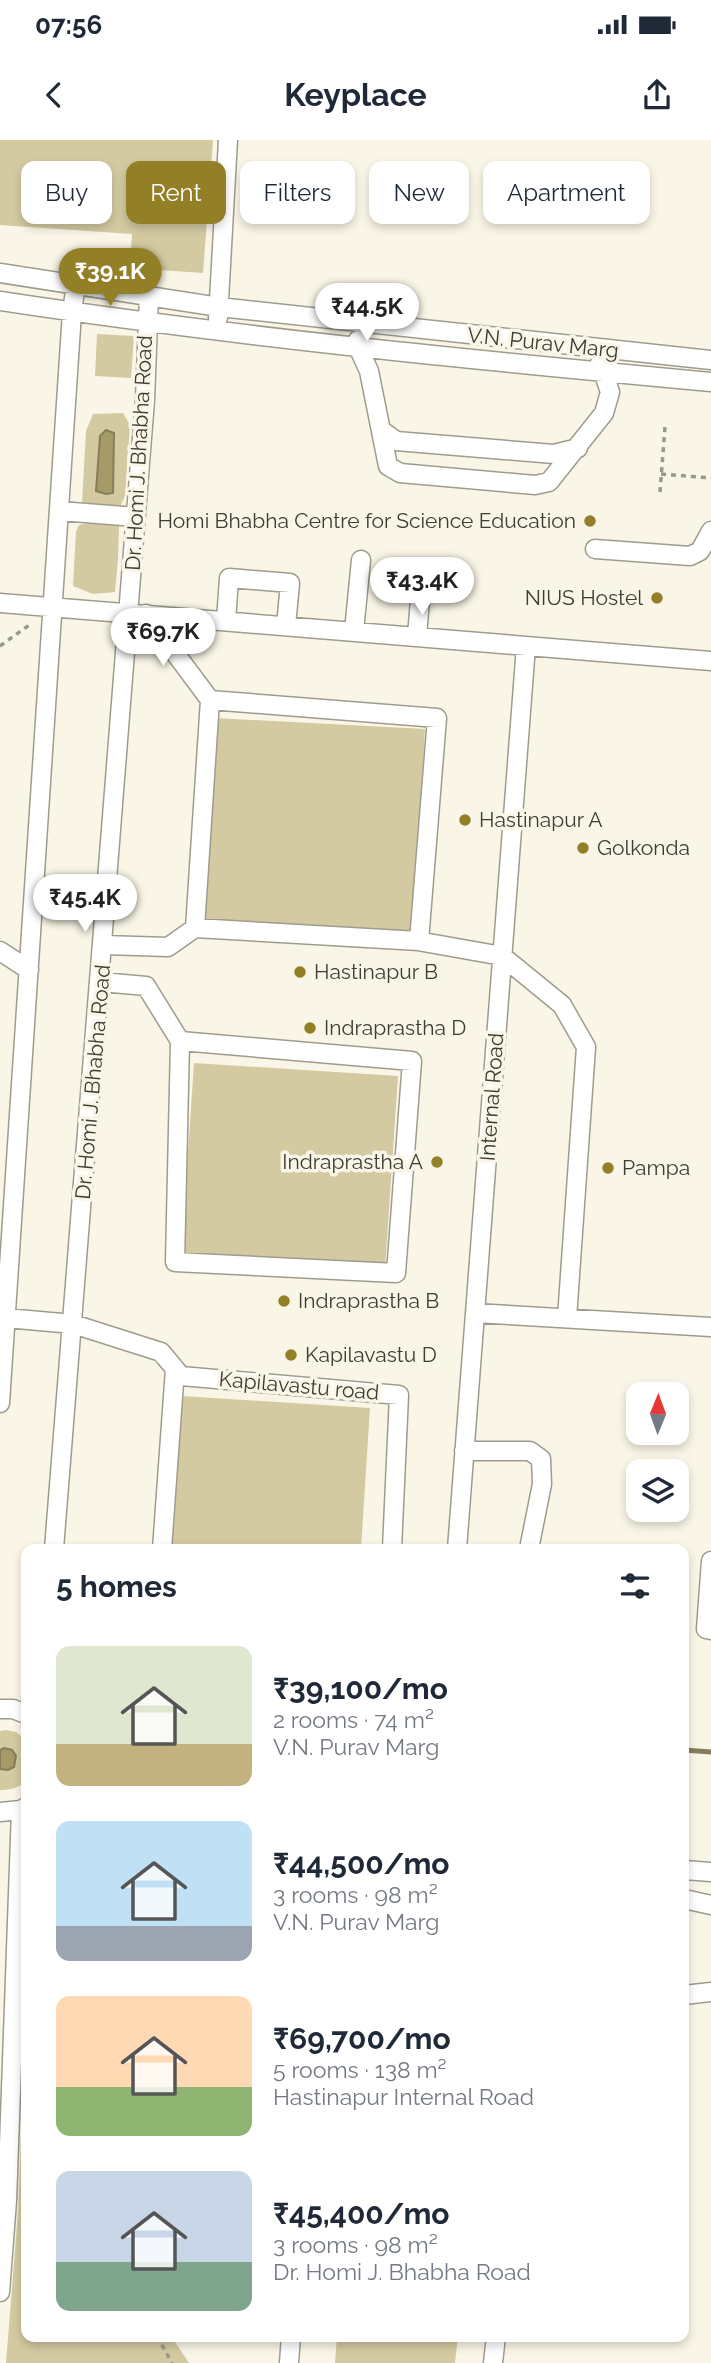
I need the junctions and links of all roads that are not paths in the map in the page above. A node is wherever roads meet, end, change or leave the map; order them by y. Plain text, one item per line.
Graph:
1 (228, 140) edge
2 (0, 273) edge
3 (76, 284) junction
4 (149, 296) junction
5 (0, 301) edge
6 (219, 307) junction
7 (72, 312) junction
8 (147, 321) junction
9 (358, 323) junction
10 (216, 330) junction
11 (358, 347) junction
12 (591, 349) junction
13 (711, 360) edge
14 (604, 372) junction
15 (711, 382) edge
16 (381, 430) junction
17 (578, 448) junction
18 (60, 512) junction
19 (136, 517) junction
20 (711, 531) edge
21 (595, 549) dead end
22 (361, 560) dead end
23 (422, 576) dead end
24 (0, 603) edge
25 (54, 607) junction
26 (138, 613) junction
27 (226, 621) junction
28 (286, 626) junction
29 (354, 631) junction
30 (417, 636) junction
31 (526, 646) junction
32 (711, 661) edge
33 (210, 700) junction
34 (195, 928) junction
35 (412, 940) junction
36 (104, 944) junction
37 (0, 951) edge
38 (502, 956) junction
39 (29, 970) junction
40 (101, 982) junction
41 (180, 1041) junction
42 (475, 1313) junction
43 (6, 1318) junction
44 (567, 1318) junction
45 (73, 1324) junction
46 (711, 1327) edge
47 (175, 1369) junction
48 (0, 1403) edge
49 (464, 1451) junction
50 (54, 1544) edge
51 (162, 1544) edge
52 (392, 1544) edge
53 (457, 1544) edge
54 (530, 1544) edge
55 (711, 1561) edge
56 (711, 1630) edge
57 (0, 1709) edge
58 (21, 1712) edge
59 (21, 1808) edge
60 (0, 1812) edge
61 (21, 1856) edge
62 (689, 1870) edge
63 (711, 1872) edge
64 (689, 1900) edge
65 (711, 1905) edge
66 (711, 1992) edge
67 (689, 1995) edge
68 (6, 2094) edge
69 (4, 2206) edge
70 (0, 2292) edge
71 (291, 2342) edge
72 (496, 2342) edge
73 (289, 2363) edge
74 (494, 2363) edge

1 - 6 street
2 - 3 street, V.N. Purav Marg
3 - 4 street, V.N. Purav Marg
3 - 7 street
4 - 6 street, V.N. Purav Marg
4 - 8 street, Dr. Homi J. Bhabha Road
5 - 7 street, V.N. Purav Marg
6 - 9 street, V.N. Purav Marg
6 - 10 street
7 - 8 street, V.N. Purav Marg
7 - 18 street
8 - 10 street, V.N. Purav Marg
8 - 19 street, Dr. Homi J. Bhabha Road
9 - 11 street
9 - 12 street, V.N. Purav Marg
10 - 11 street, V.N. Purav Marg
11 - 14 street, V.N. Purav Marg
11 - 16 street
12 - 13 street, V.N. Purav Marg
12 - 14 street
14 - 15 street, V.N. Purav Marg
14 - 17 street
16 - 17 street
16 - 17 street
18 - 19 street
18 - 25 street
19 - 26 street, Dr. Homi J. Bhabha Road
20 - 21 street
22 - 29 street
23 - 30 street
24 - 25 street
25 - 26 street
25 - 39 street
26 - 27 street
26 - 33 street
26 - 36 street, Dr. Homi J. Bhabha Road
27 - 28 street
27 - 28 street
28 - 29 street
29 - 30 street
30 - 31 street
31 - 32 street
31 - 38 street, Internal Road
33 - 34 street
33 - 35 street
34 - 35 street
34 - 36 street
35 - 38 street
36 - 40 street, Dr. Homi J. Bhabha Road
37 - 39 street
38 - 42 street, Internal Road
38 - 44 street
39 - 43 street
40 - 41 street
40 - 45 street, Dr. Homi J. Bhabha Road
41 - 41 street
42 - 44 street
42 - 49 street, Internal Road
43 - 45 street, Kapilavastu road
43 - 48 street
44 - 46 street
45 - 47 street, Kapilavastu road
45 - 50 street, Dr. Homi J. Bhabha Road
47 - 51 street
47 - 52 street, Kapilavastu road
49 - 53 street, Internal Road
49 - 54 street
55 - 56 street
57 - 58 street
59 - 60 street
61 - 68 street
62 - 63 street
64 - 65 street
66 - 67 street
68 - 69 street
69 - 70 street
71 - 73 street
72 - 74 street

